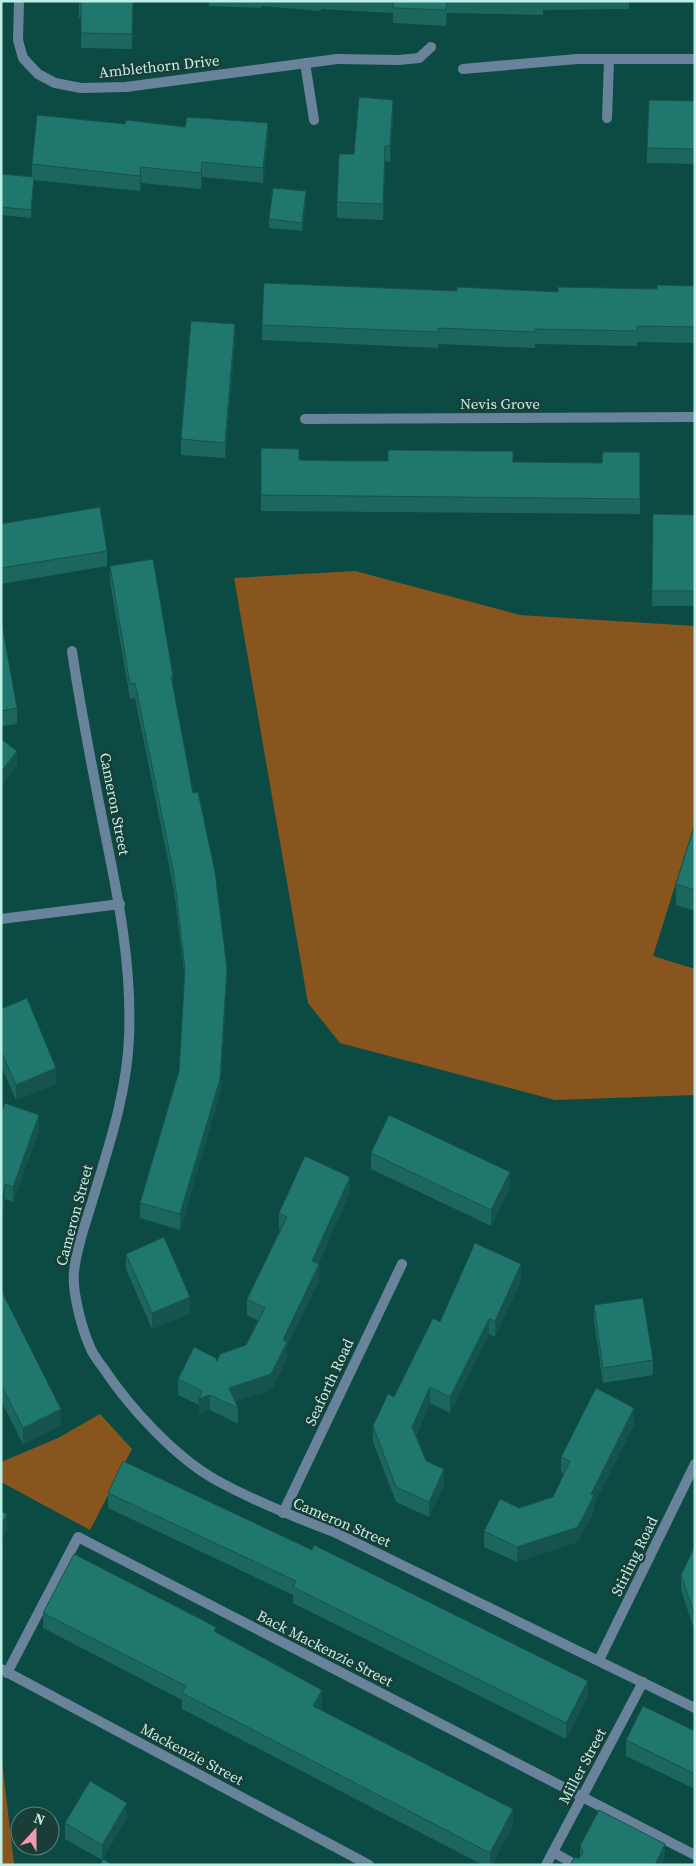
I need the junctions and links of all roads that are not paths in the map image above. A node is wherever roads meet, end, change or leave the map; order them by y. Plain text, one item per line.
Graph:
1 (19, 1) edge
2 (431, 47) dead end
3 (695, 59) edge
4 (609, 60) junction
5 (305, 63) junction
6 (463, 70) dead end
7 (607, 118) dead end
8 (314, 120) dead end
9 (695, 417) edge
10 (305, 419) dead end
11 (72, 651) dead end
12 (120, 904) junction
13 (1, 919) edge
14 (402, 1264) dead end
15 (695, 1464) edge
16 (283, 1513) junction
17 (600, 1660) junction
18 (4, 1671) edge
19 (643, 1682) junction
20 (695, 1708) edge
21 (582, 1797) junction
22 (553, 1852) junction
23 (695, 1855) edge
24 (369, 1865) edge
25 (546, 1865) edge
26 (576, 1865) edge

1 - 5 street, Amblethorn Drive
2 - 5 street, Amblethorn Drive
3 - 4 street
4 - 6 street
4 - 7 street
5 - 8 street
9 - 10 street, Nevis Grove
11 - 12 street, Cameron Street
12 - 13 street
12 - 16 street, Cameron Street
14 - 16 street, Seaforth Road
15 - 17 street, Stirling Road
16 - 17 street, Cameron Street
17 - 19 street, Cameron Street
18 - 21 street, Back Mackenzie Street
18 - 24 street, Mackenzie Street
19 - 20 street, Cameron Street
19 - 21 street, Miller Street
21 - 22 street, Miller Street
21 - 23 street, Back Mackenzie Street
22 - 25 street, Miller Street
22 - 26 street

